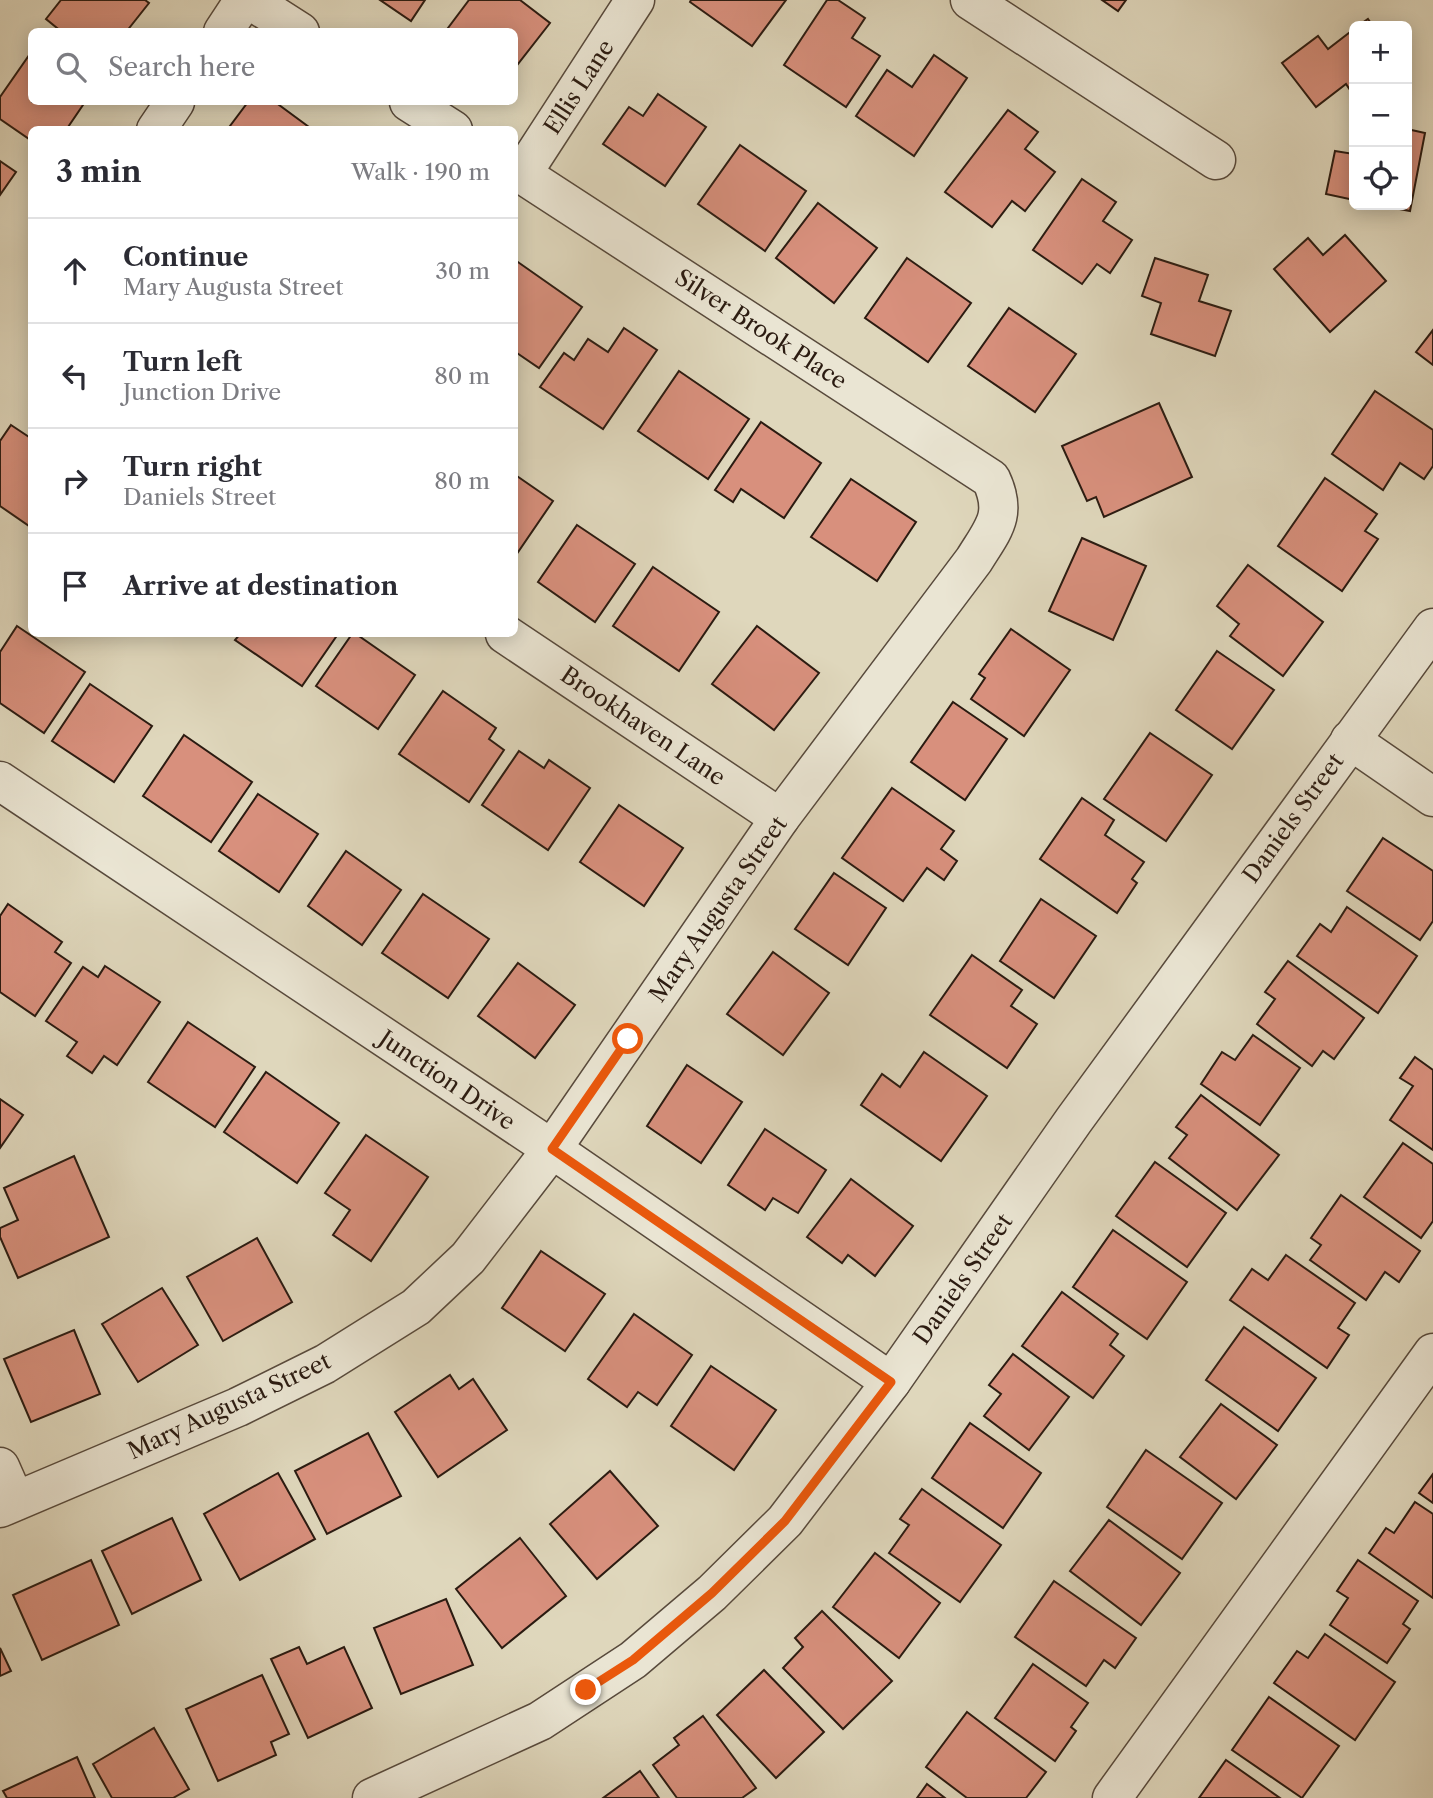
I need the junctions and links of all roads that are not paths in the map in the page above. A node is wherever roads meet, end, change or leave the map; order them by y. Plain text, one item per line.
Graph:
1 (244, 0) edge
2 (250, 0) edge
3 (635, 0) edge
4 (970, 0) edge
5 (226, 28) edge
6 (294, 28) edge
7 (173, 105) edge
8 (414, 105) edge
9 (159, 126) edge
10 (447, 126) edge
11 (1216, 160) dead end
12 (518, 171) edge
13 (999, 496) joint
14 (1433, 628) edge
15 (509, 637) edge
16 (1350, 740) junction
17 (0, 781) edge
18 (1433, 797) edge
19 (780, 818) junction
20 (552, 1149) junction
21 (1433, 1353) edge
22 (891, 1382) junction
23 (5, 1492) edge
24 (372, 1798) edge
25 (1112, 1798) edge

1 - 5 street
2 - 6 street
3 - 12 street, Ellis Lane
4 - 11 street
7 - 9 street
8 - 10 street
12 - 13 street, Silver Brook Place
13 - 19 street, Mary Augusta Street
14 - 16 street, Daniels Street
15 - 19 street, Brookhaven Lane
16 - 18 street
16 - 22 street, Daniels Street
17 - 20 street, Junction Drive
19 - 20 street, Mary Augusta Street
20 - 22 street, Junction Drive
20 - 23 street, Mary Augusta Street
21 - 25 street
22 - 24 street, Daniels Street

